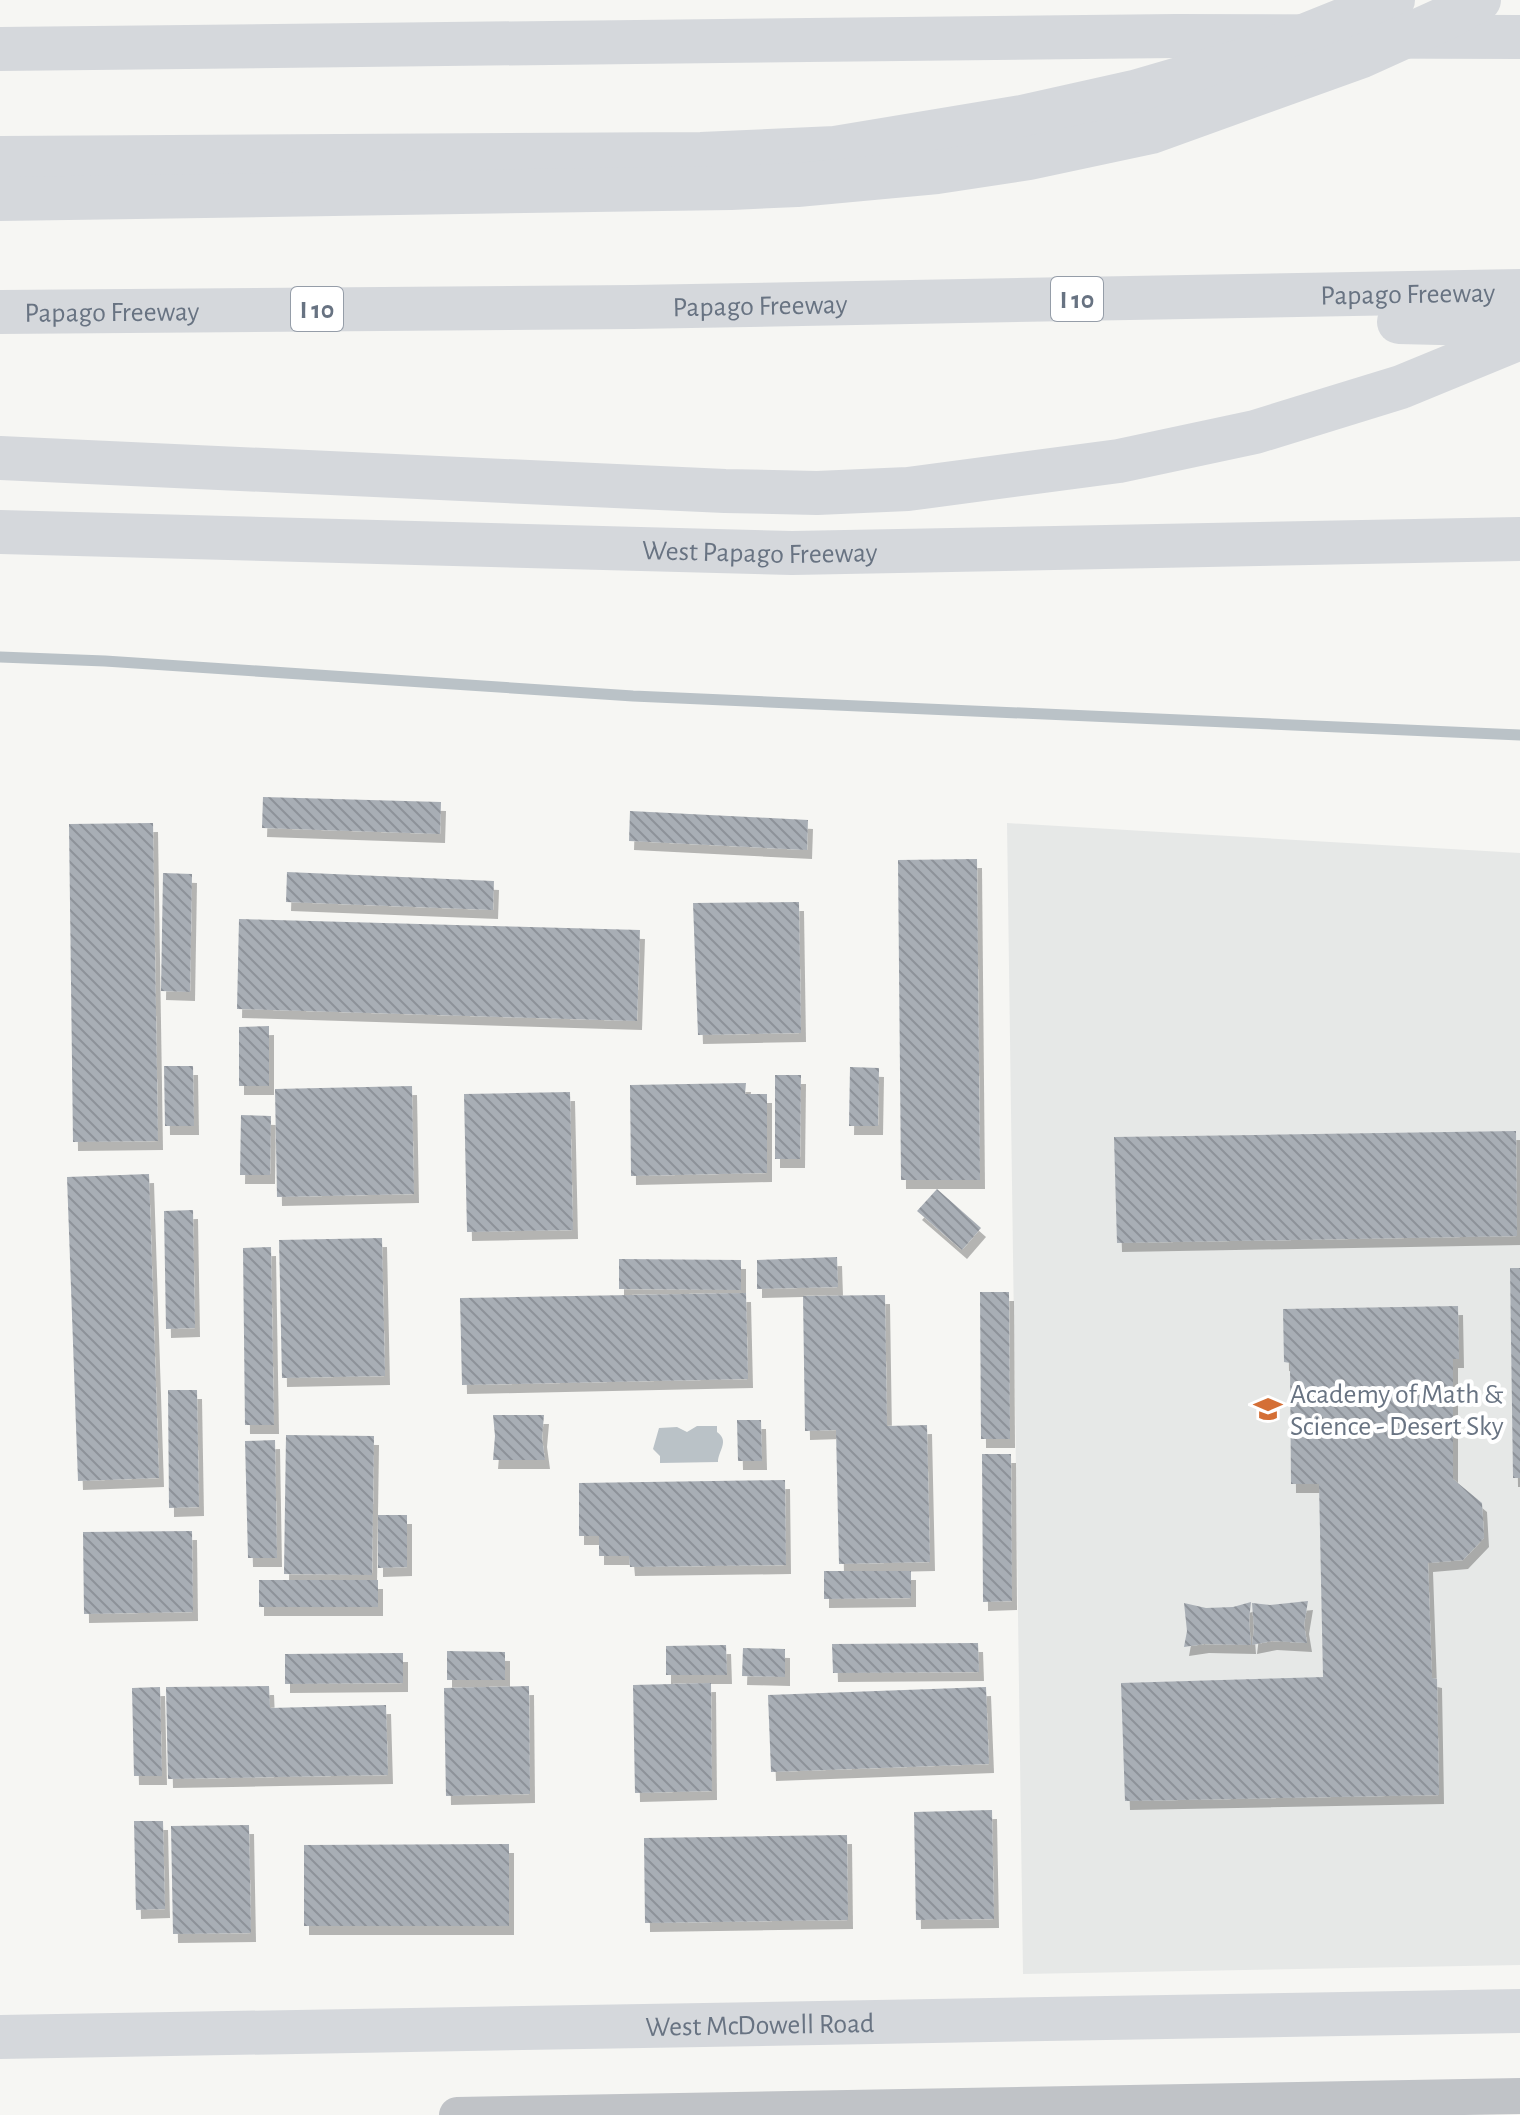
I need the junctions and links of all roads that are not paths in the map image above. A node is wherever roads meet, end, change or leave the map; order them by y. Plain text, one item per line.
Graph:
1 (1393, 0) edge
2 (1479, 0) edge
3 (1520, 37) edge
4 (0, 49) edge
5 (0, 158) edge
6 (655, 170) junction
7 (0, 199) edge
8 (1520, 291) edge
9 (633, 307) junction
10 (0, 312) edge
11 (1520, 325) edge
12 (1520, 338) edge
13 (0, 458) edge
14 (0, 532) edge
15 (1520, 539) edge
16 (1520, 2011) edge
17 (0, 2037) edge
18 (1520, 2096) edge
19 (1191, 2109) edge
20 (729, 2113) edge
21 (457, 2115) edge

1 - 6 main road
2 - 6 main road
3 - 4 main road
5 - 6 main road
6 - 7 main road
8 - 9 main road, Papago Freeway / I 10
9 - 10 main road, Papago Freeway / I 10
9 - 11 main road
12 - 13 main road
14 - 15 main road, West Papago Freeway
16 - 17 main road, West McDowell Road
18 - 19 street
19 - 20 street
20 - 21 street

